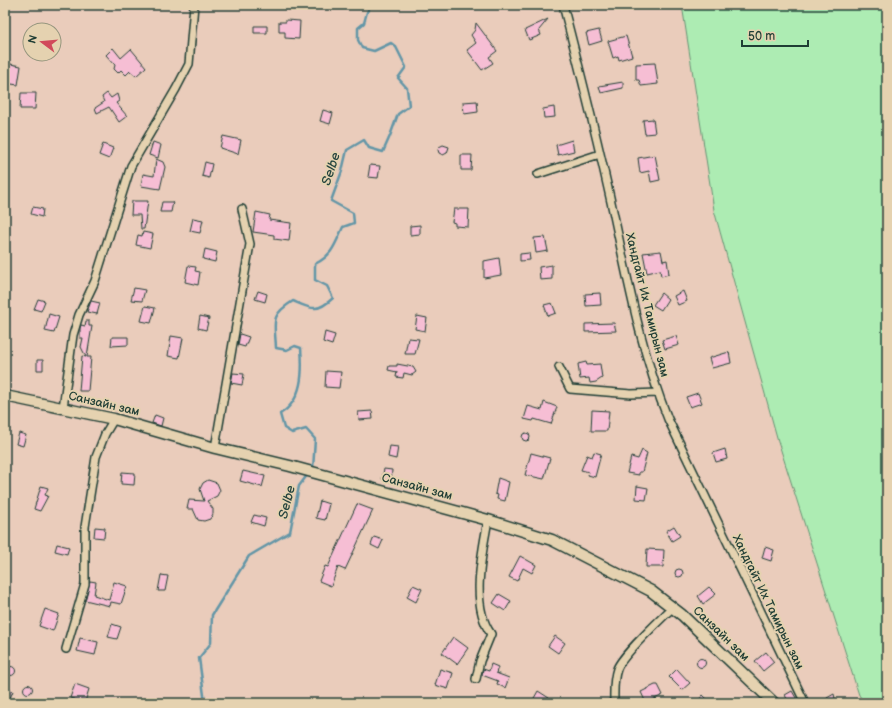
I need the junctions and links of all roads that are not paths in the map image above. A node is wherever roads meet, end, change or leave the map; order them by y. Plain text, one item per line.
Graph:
1 (194, 5) edge
2 (564, 5) edge
3 (600, 154) junction
4 (538, 174) dead end
5 (242, 209) dead end
6 (559, 367) dead end
7 (658, 393) junction
8 (6, 399) edge
9 (63, 408) junction
10 (114, 419) junction
11 (215, 448) junction
12 (488, 520) junction
13 (672, 608) junction
14 (66, 649) dead end
15 (476, 679) dead end
16 (614, 703) edge
17 (774, 703) edge
18 (805, 703) edge

1 - 9 street
2 - 3 street, Хандгайт Их Тамирын зам
3 - 4 street
3 - 7 street, Хандгайт Их Тамирын зам
5 - 11 street
6 - 7 street
7 - 18 street, Хандгайт Их Тамирын зам
8 - 9 main road, Санзайн зам
9 - 10 main road, Санзайн зам
10 - 11 main road, Санзайн зам
10 - 14 street
11 - 12 main road, Санзайн зам
12 - 13 main road, Санзайн зам
12 - 15 street
13 - 16 street
13 - 17 main road, Санзайн зам

